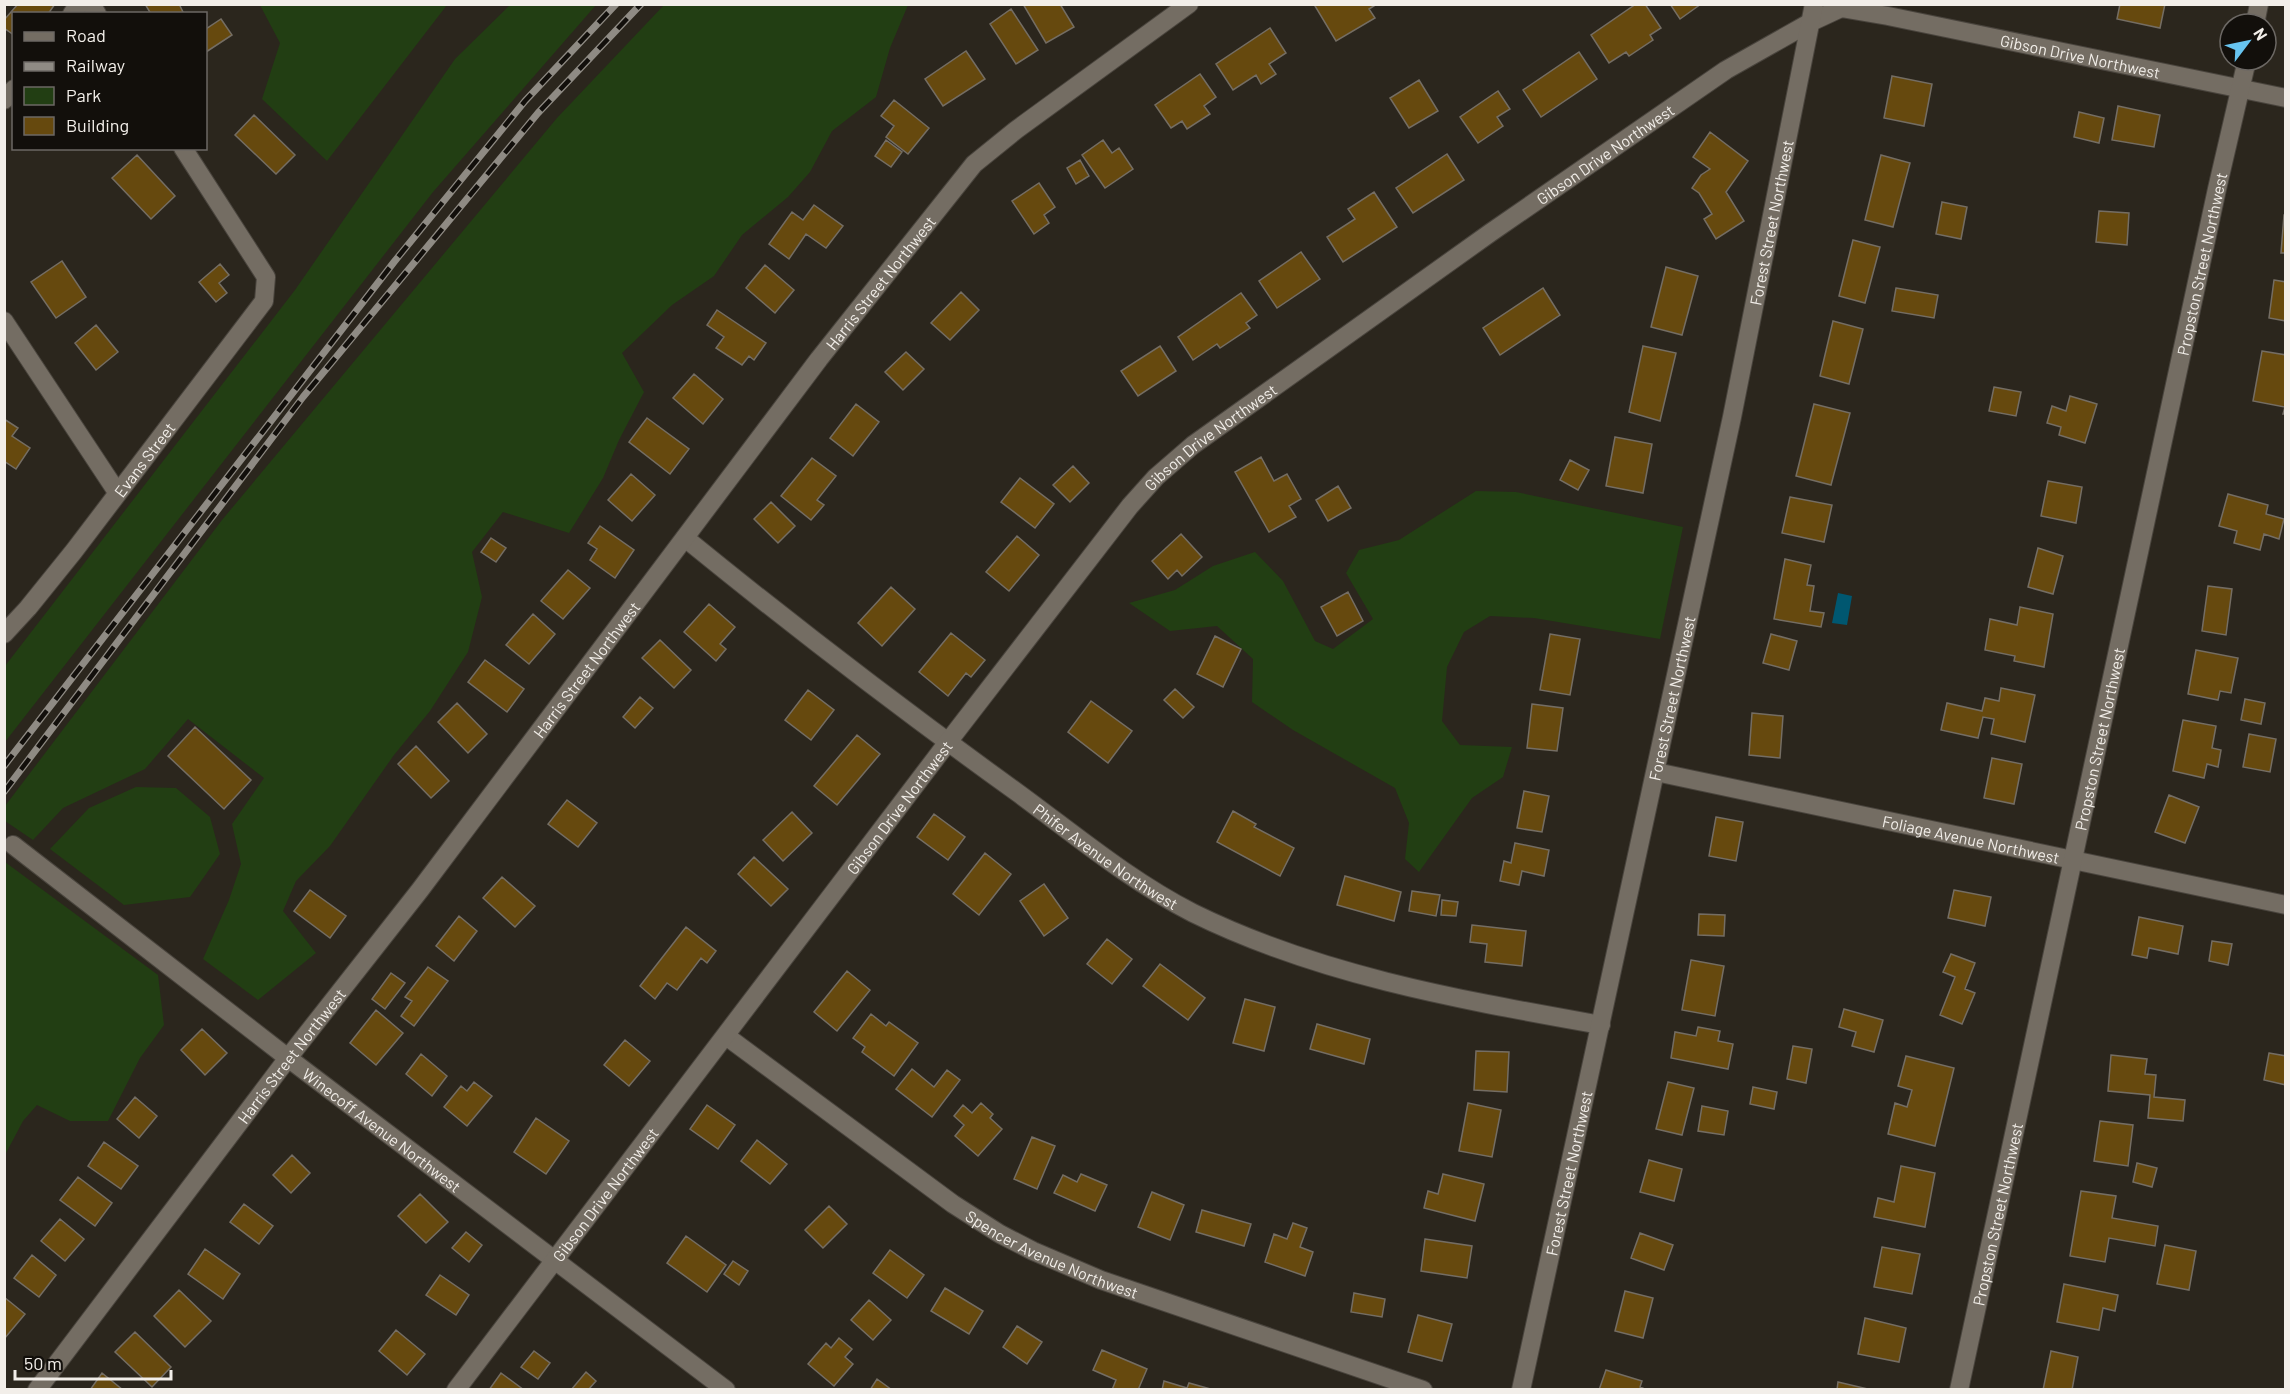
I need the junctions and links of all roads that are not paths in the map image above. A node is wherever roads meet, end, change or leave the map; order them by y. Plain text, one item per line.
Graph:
1 (1189, 4) edge
2 (1813, 13) edge
3 (2244, 72) edge
4 (2240, 88) junction
5 (2286, 98) edge
6 (184, 150) edge
7 (4, 321) edge
8 (117, 492) junction
9 (685, 538) junction
10 (4, 634) edge
11 (948, 742) junction
12 (1656, 772) junction
13 (13, 845) dead end
14 (2074, 861) junction
15 (2286, 905) edge
16 (1601, 1025) junction
17 (726, 1036) junction
18 (288, 1058) junction
19 (556, 1260) junction
20 (37, 1389) edge
21 (456, 1389) edge
22 (726, 1389) edge
23 (1423, 1389) edge
24 (1521, 1389) edge
25 (1959, 1389) edge

1 - 9 street, Harris Street Northwest
2 - 4 street, Gibson Drive Northwest
2 - 11 street, Gibson Drive Northwest
2 - 12 street, Forest Street Northwest
3 - 4 street, Propston Street Northwest
4 - 5 street, Gibson Drive Northwest
4 - 14 street, Propston Street Northwest
6 - 8 street, Evans Street
7 - 8 street
8 - 10 street, Evans Street
9 - 11 street, Phifer Avenue Northwest
9 - 18 street, Harris Street Northwest
11 - 16 street, Phifer Avenue Northwest
11 - 17 street, Gibson Drive Northwest
12 - 14 street, Foliage Avenue Northwest
12 - 16 street, Forest Street Northwest
13 - 18 street, Winecoff Avenue Northwest
14 - 15 street, Foliage Avenue Northwest
14 - 25 street, Propston Street Northwest
16 - 24 street, Forest Street Northwest
17 - 19 street, Gibson Drive Northwest
17 - 23 street, Spencer Avenue Northwest
18 - 19 street, Winecoff Avenue Northwest
18 - 20 street, Harris Street Northwest
19 - 21 street, Gibson Drive Northwest
19 - 22 street, Winecoff Avenue Northwest

